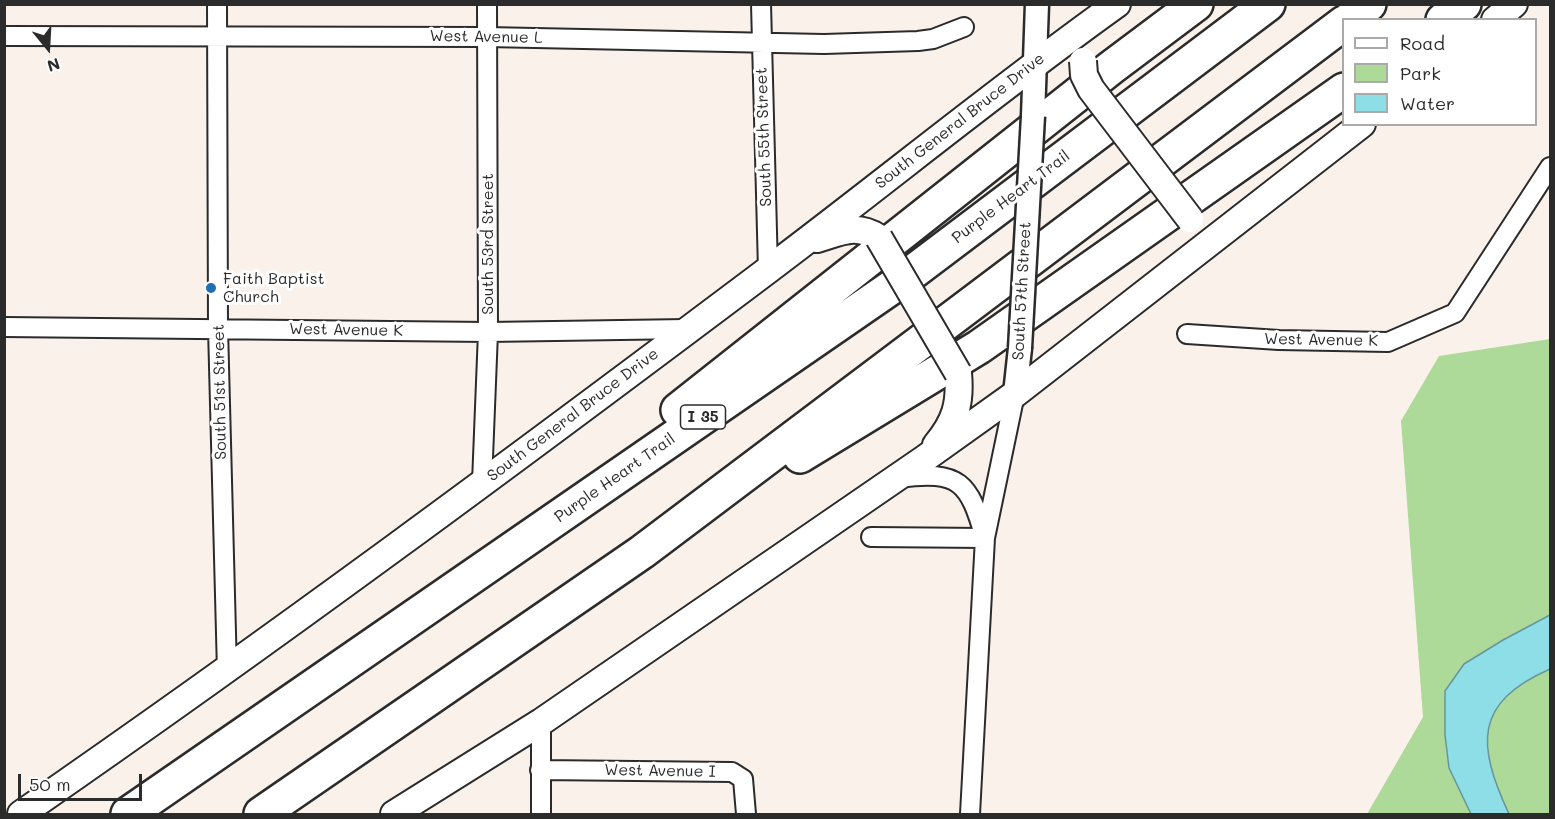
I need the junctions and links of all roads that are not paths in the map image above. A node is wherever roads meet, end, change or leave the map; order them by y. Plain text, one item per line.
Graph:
1 (217, 4) edge
2 (487, 4) edge
3 (760, 4) edge
4 (1037, 4) edge
5 (1118, 4) edge
6 (1126, 4) edge
7 (1196, 4) edge
8 (1268, 4) edge
9 (1368, 4) edge
10 (1464, 4) edge
11 (1514, 4) edge
12 (1351, 18) edge
13 (1446, 18) edge
14 (1497, 18) edge
15 (1342, 25) edge
16 (964, 27) dead end
17 (217, 34) junction
18 (4, 36) edge
19 (488, 37) junction
20 (761, 42) junction
21 (1035, 63) junction
22 (1342, 91) edge
23 (1360, 126) edge
24 (1551, 167) edge
25 (1227, 232) junction
26 (803, 243) junction
27 (768, 270) junction
28 (4, 327) edge
29 (218, 328) junction
30 (687, 329) junction
31 (488, 332) junction
32 (1187, 334) dead end
33 (1016, 394) junction
34 (924, 459) junction
35 (894, 479) junction
36 (482, 483) junction
37 (593, 493) junction
38 (871, 537) dead end
39 (985, 538) junction
40 (642, 552) junction
41 (227, 671) junction
42 (541, 722) junction
43 (540, 770) junction
44 (21, 814) edge
45 (129, 814) edge
46 (261, 814) edge
47 (394, 814) edge
48 (541, 814) edge
49 (746, 814) edge
50 (970, 814) edge

1 - 17 street, South 51st Street
2 - 19 street, South 53rd Street
3 - 20 street, South 55th Street
4 - 21 street, South 57th Street
5 - 21 main road, South General Bruce Drive
6 - 25 main road, bridge
7 - 37 highway
8 - 37 highway, Purple Heart Trail / I 35
9 - 12 highway
10 - 13 highway
11 - 14 main road
15 - 40 highway
16 - 20 street, West Avenue L
17 - 18 street, West Avenue L
17 - 19 street, West Avenue L
17 - 29 street, South 51st Street
19 - 20 street, West Avenue L
19 - 31 street, South 53rd Street
20 - 27 street, South 55th Street
21 - 26 main road, South General Bruce Drive
21 - 33 street, South 57th Street, bridge
22 - 40 highway
23 - 25 main road
24 - 32 street, West Avenue K
25 - 33 main road
26 - 27 main road, South General Bruce Drive
26 - 34 main road, bridge
27 - 30 main road, South General Bruce Drive
28 - 29 street, West Avenue K
29 - 31 street, West Avenue K
29 - 41 street, South 51st Street
30 - 31 street, West Avenue K
30 - 36 main road, South General Bruce Drive
31 - 36 street, South 53rd Street
33 - 34 main road
33 - 39 street, South 57th Street
34 - 35 main road
35 - 39 street, South 57th Street
35 - 42 main road
36 - 41 main road, South General Bruce Drive
37 - 45 highway, Purple Heart Trail / I 35
38 - 39 street
39 - 50 street, South 57th Street
40 - 46 highway
41 - 44 main road, South General Bruce Drive
42 - 43 street
42 - 47 main road
43 - 48 street
43 - 49 street, West Avenue I

